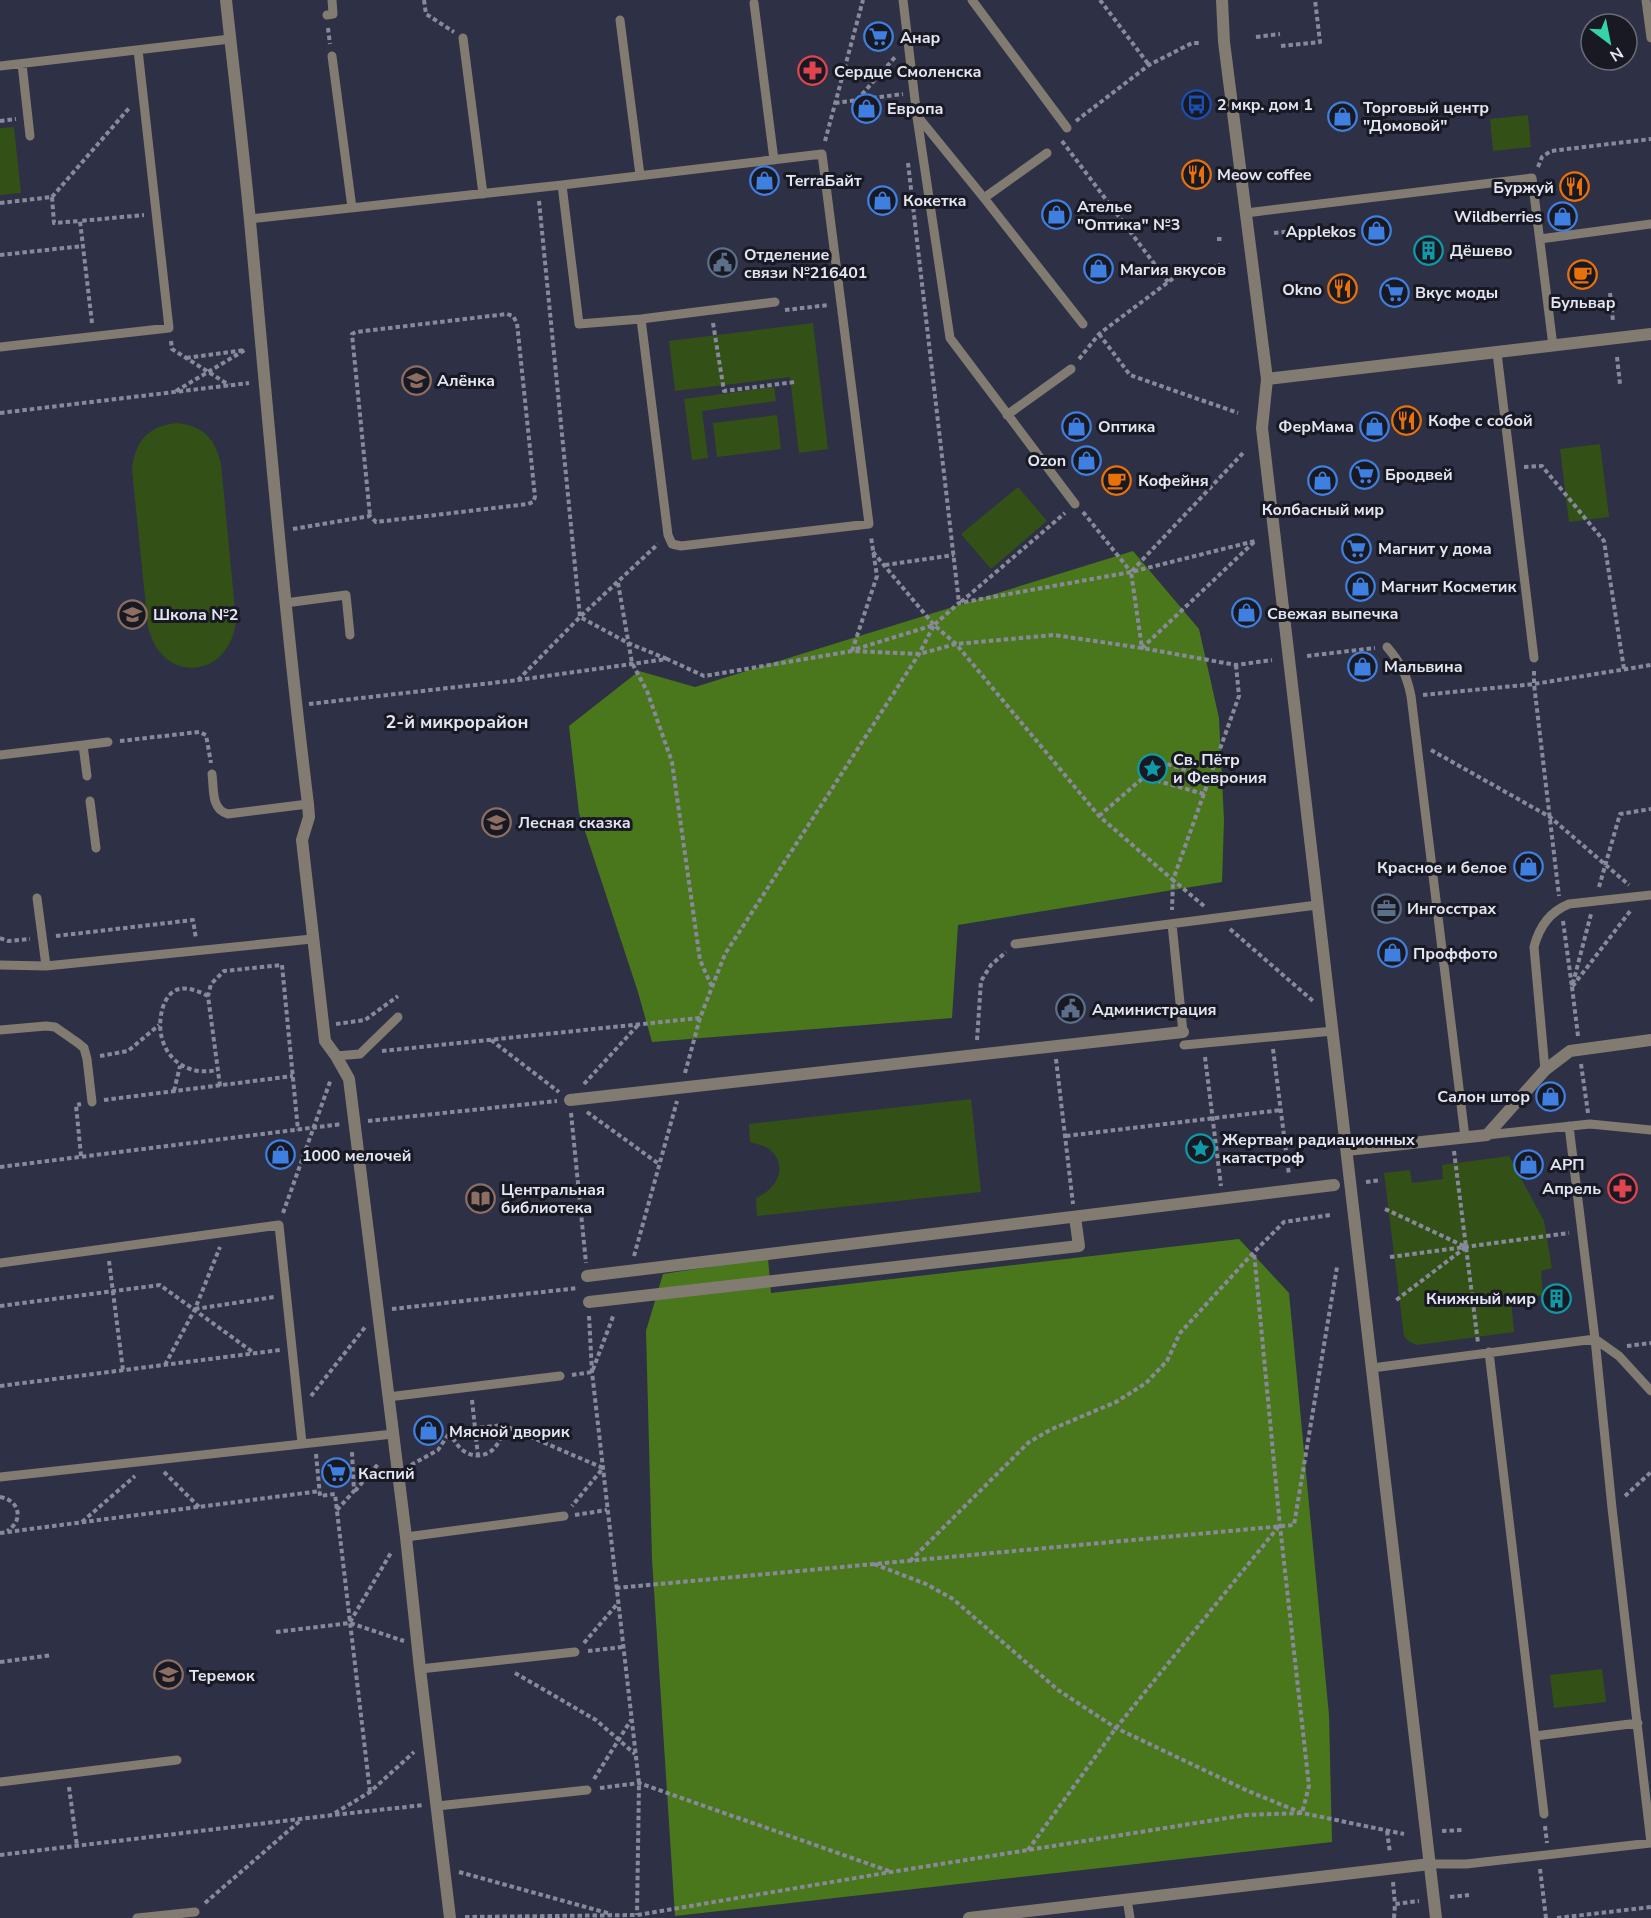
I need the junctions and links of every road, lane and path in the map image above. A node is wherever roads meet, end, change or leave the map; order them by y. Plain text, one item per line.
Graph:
1 (226, 0) edge
2 (332, 0) edge
3 (424, 0) edge
4 (863, 0) edge
5 (903, 0) edge
6 (972, 0) edge
7 (1100, 0) edge
8 (1216, 0) edge
9 (1222, 0) edge
10 (1315, 0) edge
11 (1646, 0) edge
12 (754, 3) dead end
13 (327, 15) joint
14 (620, 20) dead end
15 (1222, 20) junction
16 (1280, 34) dead end
17 (1256, 37) dead end
18 (463, 38) joint
19 (1651, 38) edge
20 (230, 39) junction
21 (908, 42) junction
22 (1198, 43) dead end
23 (1281, 46) dead end
24 (138, 50) junction
25 (897, 55) junction
26 (332, 56) joint
27 (22, 64) junction
28 (1149, 64) junction
29 (897, 65) dead end
30 (0, 66) edge
31 (899, 85) dead end
32 (143, 93) junction
33 (914, 93) junction
34 (900, 95) junction
35 (856, 100) junction
36 (835, 103) junction
37 (917, 117) junction
38 (1067, 128) joint
39 (30, 136) dead end
40 (1651, 139) edge
41 (907, 153) dead end
42 (1047, 153) joint
43 (822, 154) junction
44 (774, 160) junction
45 (639, 175) junction
46 (1532, 178) junction
47 (562, 185) junction
48 (538, 188) junction
49 (483, 194) junction
50 (52, 197) junction
51 (984, 198) junction
52 (0, 202) edge
53 (352, 208) junction
54 (1246, 213) junction
55 (156, 214) junction
56 (249, 219) junction
57 (80, 221) junction
58 (1651, 224) edge
59 (1302, 230) dead end
60 (1274, 233) dead end
61 (1540, 239) junction
62 (83, 246) junction
63 (0, 255) edge
64 (1220, 266) dead end
65 (1168, 282) junction
66 (1610, 292) dead end
67 (775, 302) joint
68 (841, 304) junction
69 (711, 310) junction
70 (641, 320) junction
71 (1613, 321) dead end
72 (1083, 324) joint
73 (169, 328) junction
74 (1099, 334) junction
75 (1651, 334) edge
76 (93, 336) junction
77 (1553, 346) junction
78 (0, 347) edge
79 (1497, 352) junction
80 (186, 357) junction
81 (1617, 357) dead end
82 (1071, 369) joint
83 (208, 371) junction
84 (1267, 379) junction
85 (795, 382) dead end
86 (249, 383) dead end
87 (1620, 384) dead end
88 (230, 386) junction
89 (174, 392) junction
90 (0, 413) edge
91 (1238, 413) dead end
92 (1008, 415) junction
93 (1243, 453) dead end
94 (1542, 466) dead end
95 (1076, 504) junction
96 (370, 516) junction
97 (278, 531) junction
98 (668, 535) junction
99 (954, 555) junction
100 (885, 565) junction
101 (1131, 572) junction
102 (618, 583) junction
103 (285, 603) junction
104 (959, 603) junction
105 (580, 617) junction
106 (934, 625) junction
107 (350, 635) dead end
108 (628, 643) junction
109 (956, 644) junction
110 (1387, 647) joint
111 (1143, 648) junction
112 (852, 651) junction
113 (919, 654) junction
114 (1307, 656) dead end
115 (1534, 658) joint
116 (667, 659) junction
117 (1272, 660) dead end
118 (633, 663) junction
119 (1236, 665) junction
120 (1651, 665) edge
121 (1624, 669) junction
122 (518, 680) junction
123 (1534, 684) junction
124 (1411, 696) junction
125 (305, 704) dead end
126 (108, 742) joint
127 (1417, 742) junction
128 (83, 745) junction
129 (0, 755) edge
130 (212, 774) joint
131 (87, 776) dead end
132 (1144, 777) junction
133 (1210, 777) junction
134 (1204, 794) junction
135 (90, 801) dead end
136 (308, 804) junction
137 (1651, 809) edge
138 (1099, 816) junction
139 (1550, 817) junction
140 (96, 848) dead end
141 (1606, 865) junction
142 (1173, 880) junction
143 (1646, 895) edge
144 (37, 898) dead end
145 (1594, 902) junction
146 (1317, 905) junction
147 (1561, 907) junction
148 (1217, 918) junction
149 (1172, 924) junction
150 (42, 937) junction
151 (0, 938) edge
152 (312, 939) junction
153 (1015, 945) joint
154 (198, 952) junction
155 (0, 965) edge
156 (46, 966) junction
157 (712, 987) junction
158 (1572, 987) junction
159 (208, 996) junction
160 (398, 996) dead end
161 (398, 1017) dead end
162 (1331, 1017) junction
163 (700, 1018) junction
164 (639, 1024) junction
165 (159, 1025) junction
166 (323, 1026) junction
167 (0, 1030) edge
168 (1333, 1031) junction
169 (1272, 1037) junction
170 (1184, 1039) junction
171 (490, 1040) junction
172 (1651, 1040) edge
173 (1203, 1044) junction
174 (1055, 1047) junction
175 (1579, 1050) junction
176 (360, 1054) junction
177 (976, 1055) junction
178 (336, 1056) junction
179 (87, 1059) junction
180 (180, 1066) junction
181 (218, 1070) junction
182 (1545, 1070) junction
183 (293, 1076) junction
184 (331, 1079) dead end
185 (219, 1086) junction
186 (681, 1088) junction
187 (174, 1091) junction
188 (570, 1100) junction
189 (92, 1102) junction
190 (1281, 1110) junction
191 (1213, 1118) junction
192 (364, 1121) dead end
193 (346, 1124) dead end
194 (1590, 1124) junction
195 (1569, 1126) junction
196 (314, 1128) junction
197 (298, 1130) junction
198 (1651, 1130) edge
199 (1487, 1135) junction
200 (1066, 1136) junction
201 (1466, 1137) junction
202 (1452, 1138) junction
203 (1347, 1150) junction
204 (81, 1156) junction
205 (659, 1164) junction
206 (0, 1167) edge
207 (1381, 1180) dead end
208 (1366, 1182) dead end
209 (1334, 1185) dead end
210 (1291, 1191) junction
211 (1223, 1199) junction
212 (1385, 1209) dead end
213 (1330, 1215) dead end
214 (1075, 1217) junction
215 (279, 1225) junction
216 (226, 1232) junction
217 (1582, 1232) junction
218 (1466, 1247) junction
219 (107, 1248) junction
220 (1254, 1252) junction
221 (1390, 1257) dead end
222 (0, 1263) edge
223 (1337, 1267) dead end
224 (630, 1270) junction
225 (587, 1276) junction
226 (113, 1291) junction
227 (287, 1295) junction
228 (619, 1299) junction
229 (1395, 1301) dead end
230 (589, 1302) joint
231 (0, 1306) edge
232 (195, 1309) junction
233 (377, 1311) junction
234 (1595, 1340) junction
235 (293, 1348) junction
236 (1484, 1352) junction
237 (254, 1353) junction
238 (165, 1365) junction
239 (1372, 1368) junction
240 (123, 1370) junction
241 (592, 1372) junction
242 (560, 1376) joint
243 (0, 1386) edge
244 (471, 1387) junction
245 (1651, 1391) edge
246 (388, 1397) junction
247 (299, 1411) junction
248 (503, 1425) junction
249 (475, 1428) junction
250 (450, 1431) junction
251 (393, 1434) junction
252 (350, 1438) junction
253 (314, 1442) junction
254 (302, 1443) junction
255 (478, 1456) junction
256 (153, 1460) junction
257 (379, 1463) dead end
258 (410, 1466) dead end
259 (603, 1468) junction
260 (1651, 1472) edge
261 (0, 1477) edge
262 (320, 1491) junction
263 (354, 1491) junction
264 (0, 1497) edge
265 (200, 1507) junction
266 (1612, 1509) junction
267 (607, 1510) junction
268 (337, 1511) junction
269 (564, 1516) junction
270 (81, 1522) junction
271 (1280, 1526) junction
272 (1, 1533) edge
273 (406, 1537) junction
274 (910, 1561) junction
275 (873, 1564) junction
276 (616, 1588) junction
277 (618, 1603) junction
278 (350, 1623) junction
279 (276, 1632) dead end
280 (418, 1646) junction
281 (623, 1647) junction
282 (575, 1652) junction
283 (52, 1655) dead end
284 (495, 1661) junction
285 (0, 1662) edge
286 (420, 1669) junction
287 (631, 1720) junction
288 (1638, 1723) junction
289 (1116, 1728) junction
290 (1535, 1736) junction
291 (429, 1740) junction
292 (619, 1740) junction
293 (635, 1755) junction
294 (177, 1760) dead end
295 (67, 1774) junction
296 (0, 1782) edge
297 (639, 1783) junction
298 (587, 1790) junction
299 (370, 1792) junction
300 (437, 1806) junction
301 (1302, 1813) junction
302 (1544, 1814) joint
303 (333, 1815) junction
304 (301, 1819) junction
305 (1462, 1830) dead end
306 (1387, 1831) junction
307 (1442, 1832) dead end
308 (1404, 1834) dead end
309 (1651, 1843) edge
310 (77, 1846) junction
311 (1028, 1850) junction
312 (1390, 1853) dead end
313 (0, 1855) edge
314 (1544, 1856) junction
315 (1430, 1864) junction
316 (455, 1871) dead end
317 (891, 1872) junction
318 (1393, 1881) dead end
319 (1469, 1895) dead end
320 (1450, 1897) dead end
321 (1127, 1899) junction
322 (1419, 1901) dead end
323 (1395, 1904) junction
324 (1651, 1907) edge
325 (195, 1912) joint
326 (615, 1915) junction
327 (638, 1915) junction
328 (456, 1917) edge
329 (137, 1918) edge
330 (969, 1918) edge
331 (1130, 1918) edge
332 (1394, 1918) edge
333 (1436, 1918) edge
334 (1546, 1918) edge
335 (1557, 1918) edge

1 - 20 street
2 - 13 lane
3 - 18 path
4 - 36 path
5 - 21 lane
6 - 38 lane
7 - 28 path
8 - 15 street
9 - 15 street
10 - 23 path
11 - 19 lane
12 - 44 lane
13 - 26 path
14 - 45 lane
15 - 54 street
16 - 17 path
18 - 49 lane
20 - 24 lane
20 - 56 street
21 - 25 path
21 - 33 lane
22 - 28 path
24 - 27 lane
24 - 32 lane
25 - 29 path
25 - 35 path
26 - 53 lane
27 - 30 lane
27 - 39 lane
28 - 38 path
31 - 34 path
32 - 50 path
32 - 55 lane
33 - 34 path
33 - 37 lane
34 - 35 path
35 - 36 path
36 - 43 path
37 - 51 lane
37 - 92 lane
40 - 46 path
41 - 99 path
42 - 51 lane
42 - 65 path
43 - 44 lane
43 - 68 lane
44 - 45 lane
45 - 47 lane
46 - 54 lane
46 - 61 lane
47 - 48 lane
47 - 70 lane
48 - 49 lane
48 - 105 path
49 - 53 lane
50 - 52 path
50 - 57 path
51 - 72 lane
53 - 56 lane
54 - 84 street
55 - 57 path
55 - 73 lane
56 - 97 street
57 - 62 path
58 - 61 lane
59 - 60 path
61 - 77 lane
62 - 63 path
62 - 76 path
64 - 65 path
65 - 74 path
66 - 71 path
67 - 68 path
67 - 69 lane
68 - 98 lane
69 - 70 lane
69 - 85 path
70 - 98 lane
72 - 74 path
73 - 76 lane
73 - 80 path
74 - 82 path
74 - 91 path
75 - 77 street
76 - 78 lane
77 - 79 street
79 - 84 street
79 - 115 lane
80 - 83 path
80 - 83 path
81 - 87 path
82 - 92 lane
83 - 88 path
83 - 89 path
84 - 146 street
86 - 88 path
88 - 89 path
89 - 90 path
92 - 95 lane
93 - 101 path
94 - 121 path
95 - 101 path
95 - 104 path
96 - 96 path
96 - 97 path
97 - 103 street
98 - 102 path
99 - 100 path
99 - 104 path
100 - 106 path
100 - 112 path
101 - 104 path
101 - 111 path
101 - 111 path
102 - 105 path
102 - 108 path
103 - 107 lane
103 - 136 street
104 - 106 path
105 - 108 path
105 - 122 path
106 - 109 path
106 - 112 path
106 - 113 path
108 - 116 path
108 - 118 path
109 - 111 path
109 - 113 path
109 - 138 path
110 - 114 path
110 - 124 lane
111 - 119 path
112 - 113 path
112 - 116 path
113 - 157 path
115 - 123 path
116 - 118 path
117 - 119 path
118 - 122 path
118 - 157 path
119 - 133 path
120 - 121 path
121 - 123 path
122 - 125 path
123 - 124 path
123 - 139 path
124 - 127 lane
126 - 128 lane
126 - 130 path
127 - 139 path
127 - 201 lane
128 - 129 lane
128 - 131 lane
130 - 136 lane
132 - 133 path
132 - 134 path
132 - 138 path
133 - 134 path
134 - 142 path
135 - 140 lane
136 - 152 street
137 - 141 path
138 - 142 path
139 - 141 path
139 - 147 path
141 - 143 path
141 - 145 path
142 - 148 path
142 - 149 path
143 - 145 lane
143 - 158 path
144 - 150 lane
145 - 147 lane
145 - 158 path
146 - 148 lane
146 - 162 street
147 - 158 path
147 - 182 lane
148 - 149 lane
148 - 162 path
149 - 153 lane
149 - 170 lane
150 - 151 path
150 - 154 path
150 - 156 lane
152 - 154 lane
152 - 166 street
153 - 177 path
154 - 156 lane
155 - 156 lane
157 - 163 path
158 - 175 path
159 - 165 path
159 - 181 path
159 - 183 path
160 - 166 path
161 - 176 lane
162 - 168 street
163 - 164 path
163 - 186 path
164 - 171 path
164 - 188 path
165 - 179 path
165 - 180 path
166 - 178 street
167 - 179 lane
168 - 169 lane
168 - 203 street
169 - 173 lane
169 - 190 path
170 - 173 lane
170 - 174 street
171 - 176 path
171 - 188 path
172 - 175 street
173 - 191 path
174 - 177 street
174 - 200 path
175 - 182 street
175 - 194 path
176 - 178 lane
177 - 186 street
178 - 233 street
179 - 189 lane
180 - 181 path
180 - 187 path
181 - 185 path
182 - 199 street
183 - 185 path
183 - 197 path
184 - 196 path
185 - 187 path
186 - 188 street
186 - 205 path
187 - 189 path
188 - 192 path
188 - 205 path
188 - 225 path
189 - 204 path
190 - 191 path
190 - 210 path
191 - 200 path
191 - 211 path
193 - 196 path
194 - 195 lane
194 - 198 lane
195 - 199 lane
195 - 217 lane
196 - 197 path
196 - 215 path
197 - 204 path
199 - 201 street
200 - 214 path
201 - 202 street
202 - 203 street
202 - 218 path
203 - 239 street
204 - 206 path
205 - 224 path
207 - 208 path
209 - 210 street
210 - 211 street
211 - 214 street
212 - 218 path
213 - 220 path
214 - 224 street
214 - 228 street
215 - 216 lane
215 - 227 lane
216 - 219 lane
216 - 232 path
217 - 218 path
217 - 234 lane
218 - 221 path
218 - 229 path
218 - 236 path
219 - 222 lane
219 - 226 path
220 - 271 path
220 - 274 path
223 - 271 path
224 - 225 street
225 - 233 path
226 - 231 path
226 - 232 path
226 - 240 path
227 - 232 path
227 - 235 lane
228 - 230 street
228 - 241 path
230 - 241 path
232 - 237 path
232 - 238 path
233 - 246 street
233 - 247 path
234 - 236 lane
234 - 245 lane
234 - 266 lane
235 - 237 path
235 - 247 lane
236 - 239 lane
236 - 290 lane
237 - 238 path
238 - 240 path
239 - 315 street
240 - 243 path
241 - 242 path
241 - 259 path
242 - 244 lane
244 - 246 lane
244 - 249 path
246 - 251 street
247 - 254 lane
248 - 249 path
248 - 255 path
248 - 259 path
249 - 250 path
249 - 255 path
250 - 255 path
250 - 258 path
251 - 252 lane
251 - 273 street
252 - 253 lane
252 - 263 path
253 - 254 lane
253 - 262 path
254 - 256 lane
256 - 261 lane
256 - 265 path
256 - 270 path
257 - 263 path
259 - 267 path
259 - 269 path
260 - 266 path
262 - 265 path
262 - 268 path
263 - 268 path
264 - 272 path
265 - 270 path
266 - 288 lane
267 - 269 path
267 - 276 path
268 - 278 path
269 - 273 lane
270 - 272 path
271 - 274 path
271 - 289 path
271 - 301 path
273 - 278 path
273 - 280 street
274 - 275 path
275 - 276 path
275 - 289 path
276 - 277 path
277 - 281 path
277 - 282 path
278 - 279 path
278 - 280 path
278 - 299 path
280 - 286 street
281 - 282 path
281 - 287 path
282 - 284 lane
283 - 285 path
284 - 286 lane
284 - 292 path
286 - 291 street
287 - 292 path
287 - 293 path
288 - 290 lane
288 - 309 lane
289 - 301 path
289 - 311 path
290 - 302 lane
291 - 299 path
291 - 300 street
292 - 293 path
292 - 298 path
293 - 297 path
294 - 295 lane
295 - 296 lane
295 - 310 path
297 - 298 path
297 - 317 path
297 - 327 path
298 - 300 lane
299 - 303 path
300 - 303 path
300 - 328 street
301 - 306 path
301 - 311 path
302 - 314 path
303 - 304 path
304 - 310 path
304 - 325 path
305 - 307 path
306 - 308 path
306 - 312 path
309 - 314 lane
310 - 313 path
311 - 317 path
314 - 315 lane
314 - 334 path
315 - 321 street
315 - 333 street
316 - 326 path
317 - 327 path
318 - 323 path
319 - 320 path
321 - 330 street
321 - 331 lane
322 - 323 path
323 - 332 path
324 - 335 path
325 - 329 lane
326 - 327 path
326 - 328 path

